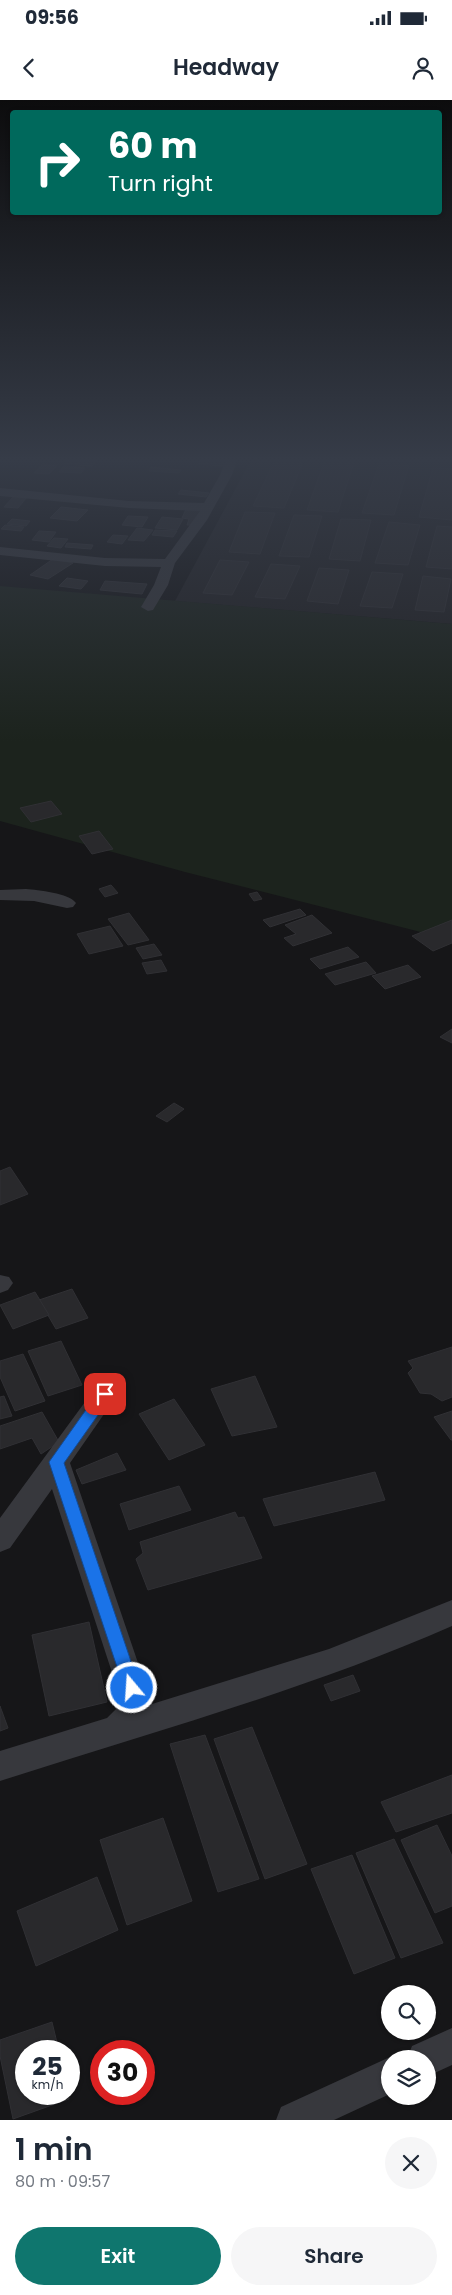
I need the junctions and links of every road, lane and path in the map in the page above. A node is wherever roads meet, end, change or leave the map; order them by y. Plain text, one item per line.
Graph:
1 (31, 554) edge
2 (176, 554) edge
3 (170, 563) junction
4 (148, 607) dead end
5 (0, 895) edge
6 (67, 903) dead end
7 (105, 1394) dead end
8 (56, 1462) junction
9 (0, 1540) edge
10 (452, 1613) edge
11 (118, 1728) junction
12 (0, 1766) edge
13 (452, 2046) edge
14 (436, 2054) edge
15 (381, 2079) edge
16 (294, 2120) edge

1 - 3 street
2 - 3 street
3 - 4 street
5 - 6 street
7 - 8 street
8 - 9 street
8 - 11 street
10 - 11 street
11 - 12 street
13 - 14 street
15 - 16 street

